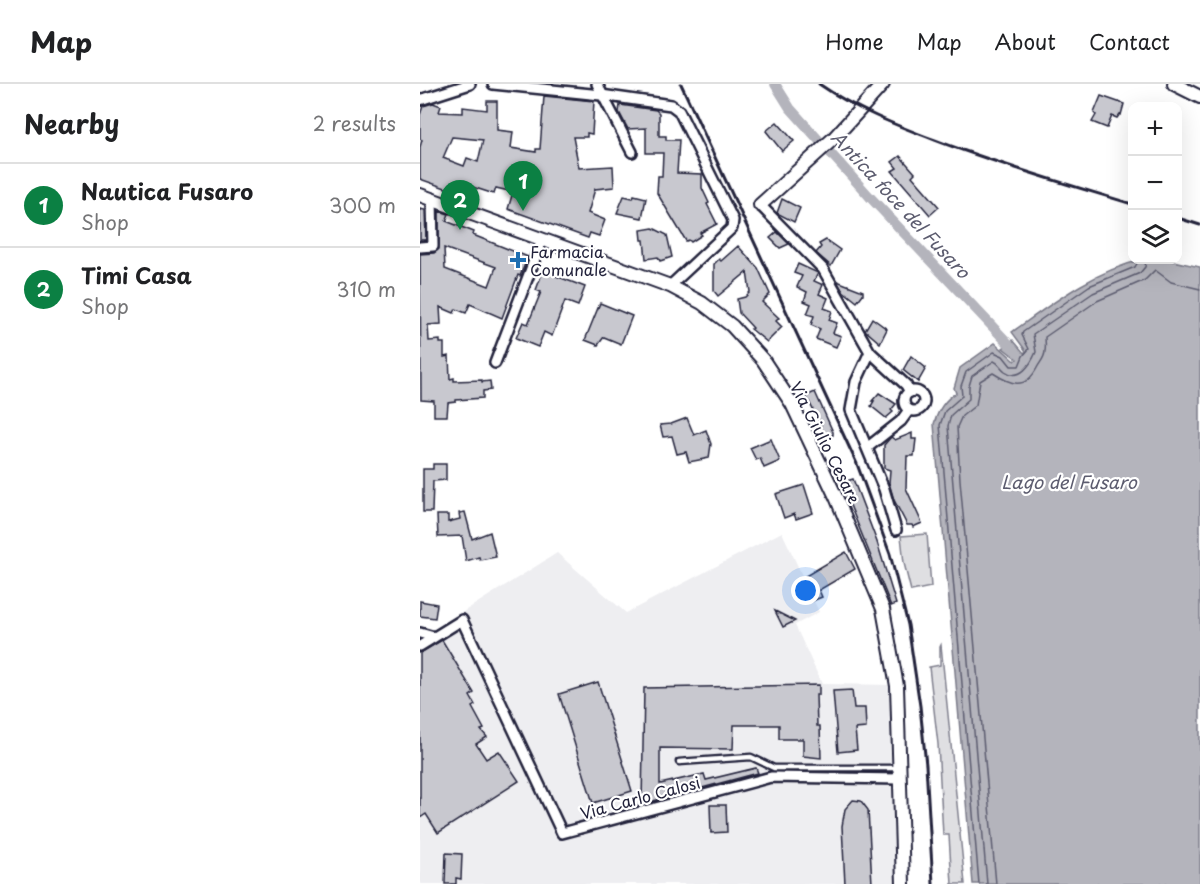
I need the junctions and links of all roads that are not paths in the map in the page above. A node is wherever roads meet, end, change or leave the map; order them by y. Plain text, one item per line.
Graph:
1 (470, 84) edge
2 (499, 84) edge
3 (597, 84) edge
4 (883, 84) edge
5 (1173, 84) edge
6 (601, 95) junction
7 (1200, 97) edge
8 (420, 100) edge
9 (632, 152) dead end
10 (426, 197) edge
11 (760, 205) joint
12 (542, 240) junction
13 (420, 247) edge
14 (670, 286) junction
15 (870, 352) junction
16 (495, 363) dead end
17 (910, 392) junction
18 (909, 410) junction
19 (868, 447) junction
20 (896, 530) dead end
21 (420, 633) edge
22 (434, 637) junction
23 (420, 646) edge
24 (678, 762) dead end
25 (900, 773) junction
26 (903, 884) edge

1 - 8 street
2 - 6 street
3 - 6 street
4 - 11 street
5 - 7 street
6 - 9 street
6 - 14 street
10 - 12 street, Via Giulio Cesare
10 - 13 street
11 - 15 street
12 - 14 street, Via Giulio Cesare
12 - 16 street
14 - 25 street, Via Giulio Cesare
15 - 17 street
15 - 19 street
17 - 18 street
17 - 18 street
18 - 19 street
19 - 20 street
21 - 22 street
22 - 23 street, Via Carlo Calosi
22 - 25 street, Via Carlo Calosi
24 - 25 lane
25 - 26 street, Via Giulio Cesare

